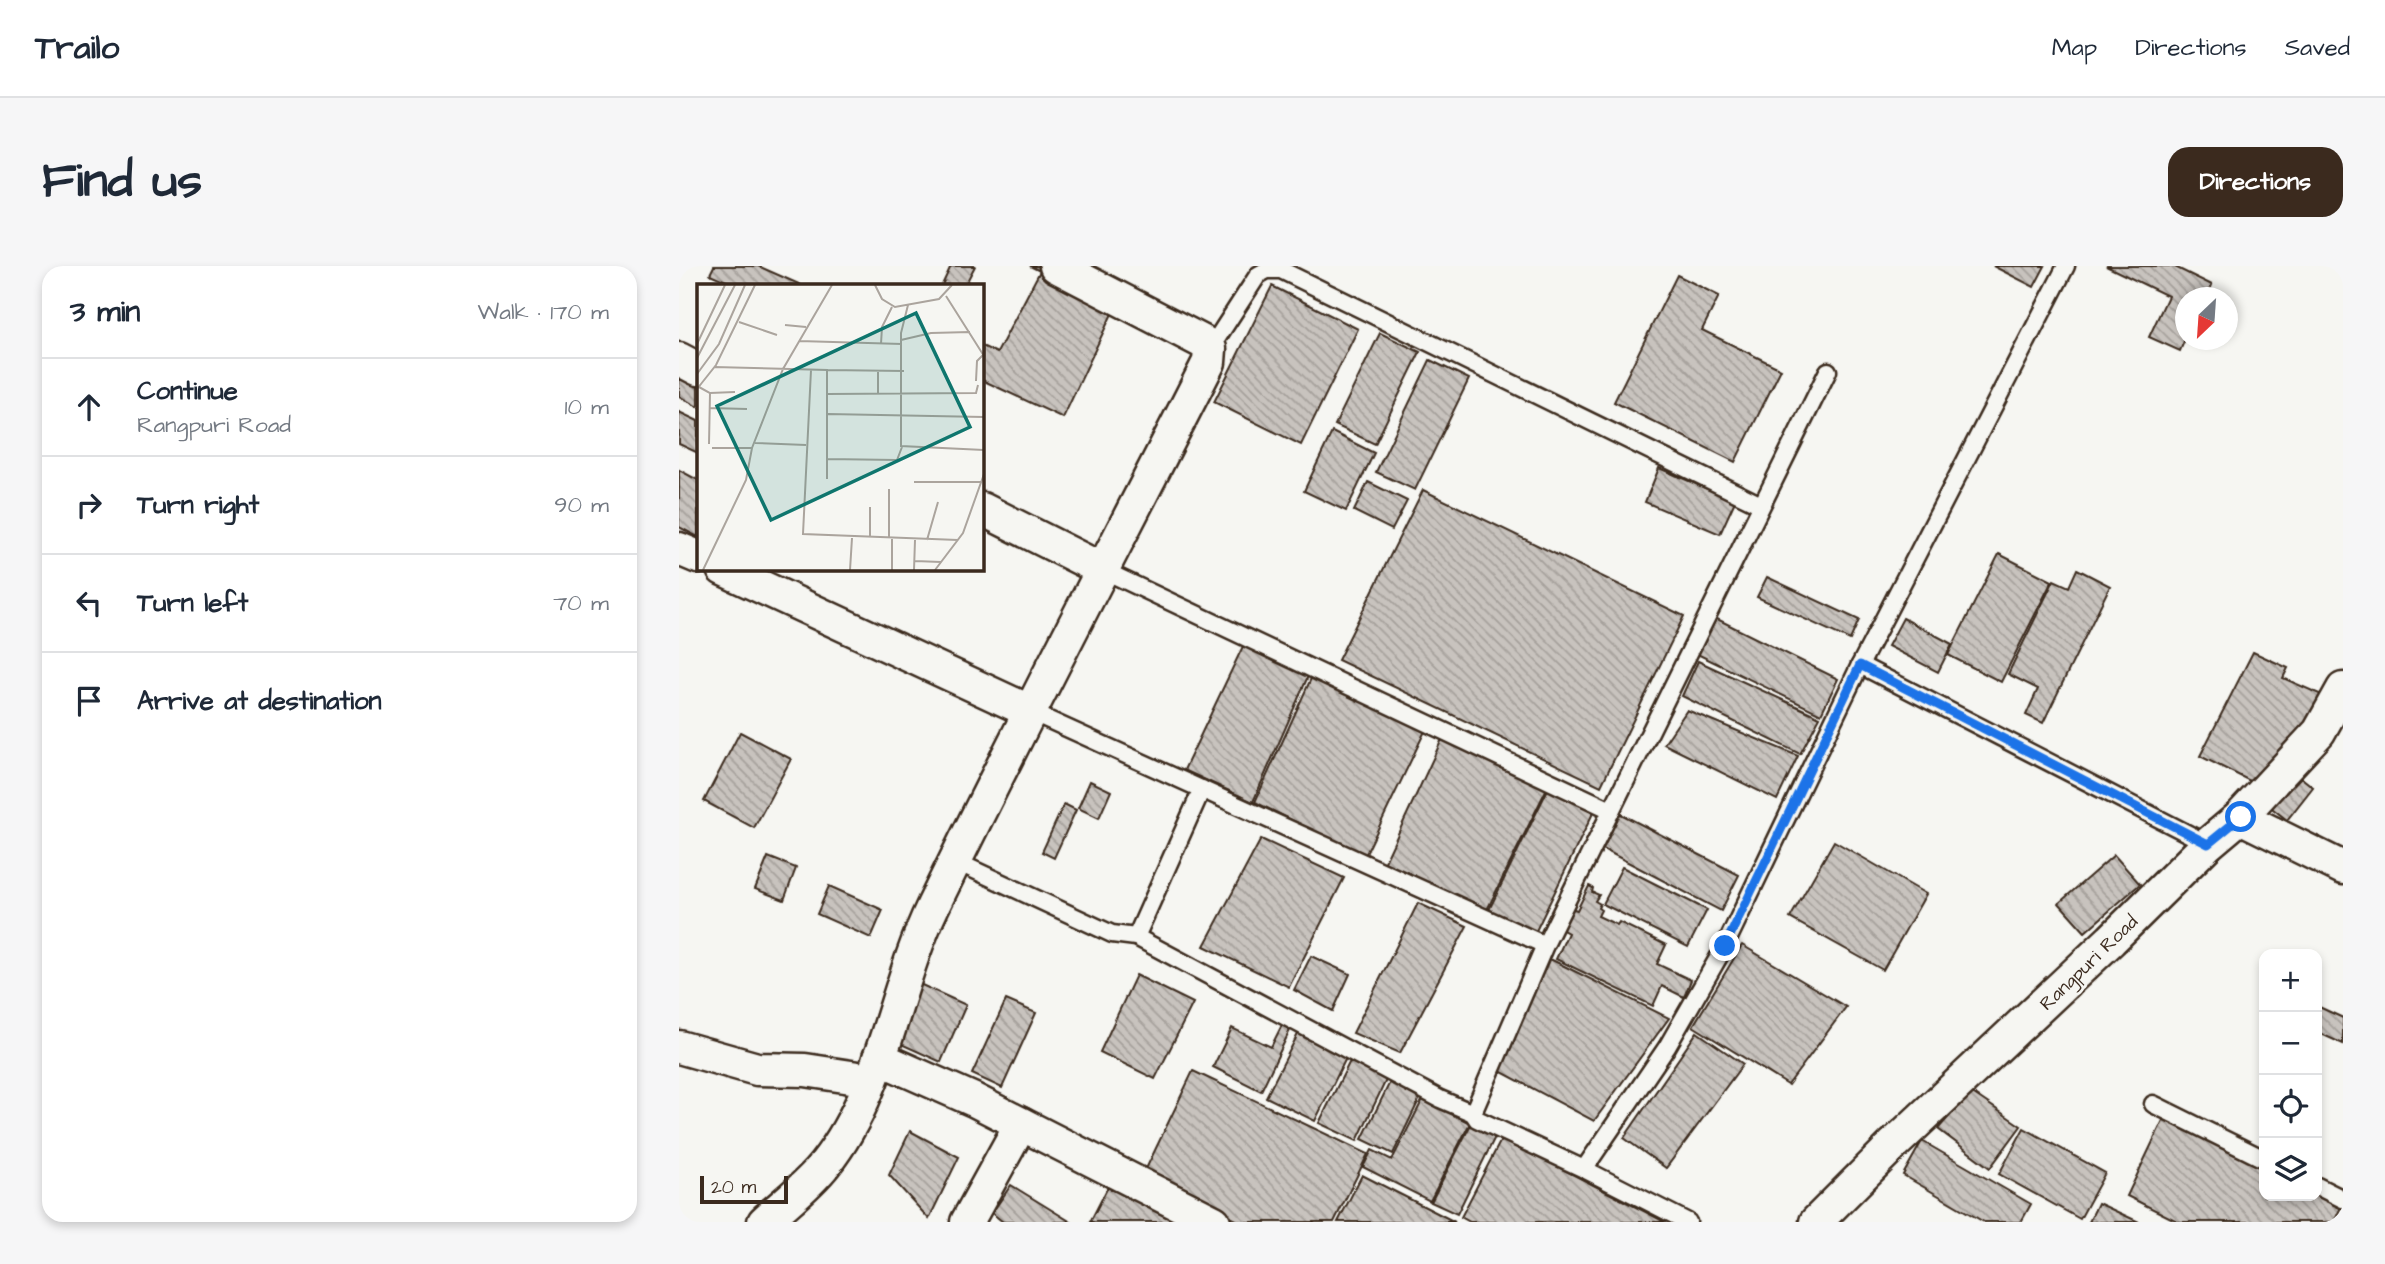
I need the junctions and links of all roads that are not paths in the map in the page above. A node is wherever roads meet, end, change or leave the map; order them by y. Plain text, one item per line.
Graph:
1 (1056, 266) edge
2 (2066, 266) edge
3 (1210, 349) junction
4 (679, 359) edge
5 (697, 368) edge
6 (1828, 371) dead end
7 (1761, 505) junction
8 (983, 510) edge
9 (679, 549) edge
10 (697, 558) edge
11 (725, 570) edge
12 (1103, 570) junction
13 (1860, 665) junction
14 (2343, 689) edge
15 (1029, 711) junction
16 (1202, 789) junction
17 (1611, 810) junction
18 (2241, 817) junction
19 (2208, 844) junction
20 (955, 861) junction
21 (2343, 868) edge
22 (1136, 937) junction
23 (1545, 945) junction
24 (679, 1046) edge
25 (875, 1069) junction
26 (2153, 1104) dead end
27 (1473, 1113) junction
28 (1021, 1124) junction
29 (2259, 1157) edge
30 (1584, 1169) junction
31 (2322, 1188) edge
32 (2343, 1199) edge
33 (764, 1222) edge
34 (967, 1222) edge
35 (1214, 1222) edge
36 (1688, 1222) edge
37 (1817, 1222) edge

1 - 3 street
2 - 13 lane
3 - 7 lane
3 - 12 street
4 - 5 street
6 - 7 lane
7 - 17 lane
8 - 12 street
9 - 10 street
11 - 15 street
12 - 15 street
12 - 17 lane
13 - 19 lane
13 - 30 lane
14 - 18 street, Rangpuri Road
15 - 16 lane
15 - 20 street
16 - 22 lane
16 - 23 lane
17 - 23 lane
18 - 19 street, Rangpuri Road
18 - 21 street
19 - 37 street, Rangpuri Road
20 - 22 lane
20 - 25 street
22 - 27 lane
23 - 27 lane
24 - 25 street
25 - 28 street
25 - 33 street
26 - 29 lane
27 - 30 lane
28 - 34 street
28 - 35 street
30 - 36 lane
31 - 32 lane

